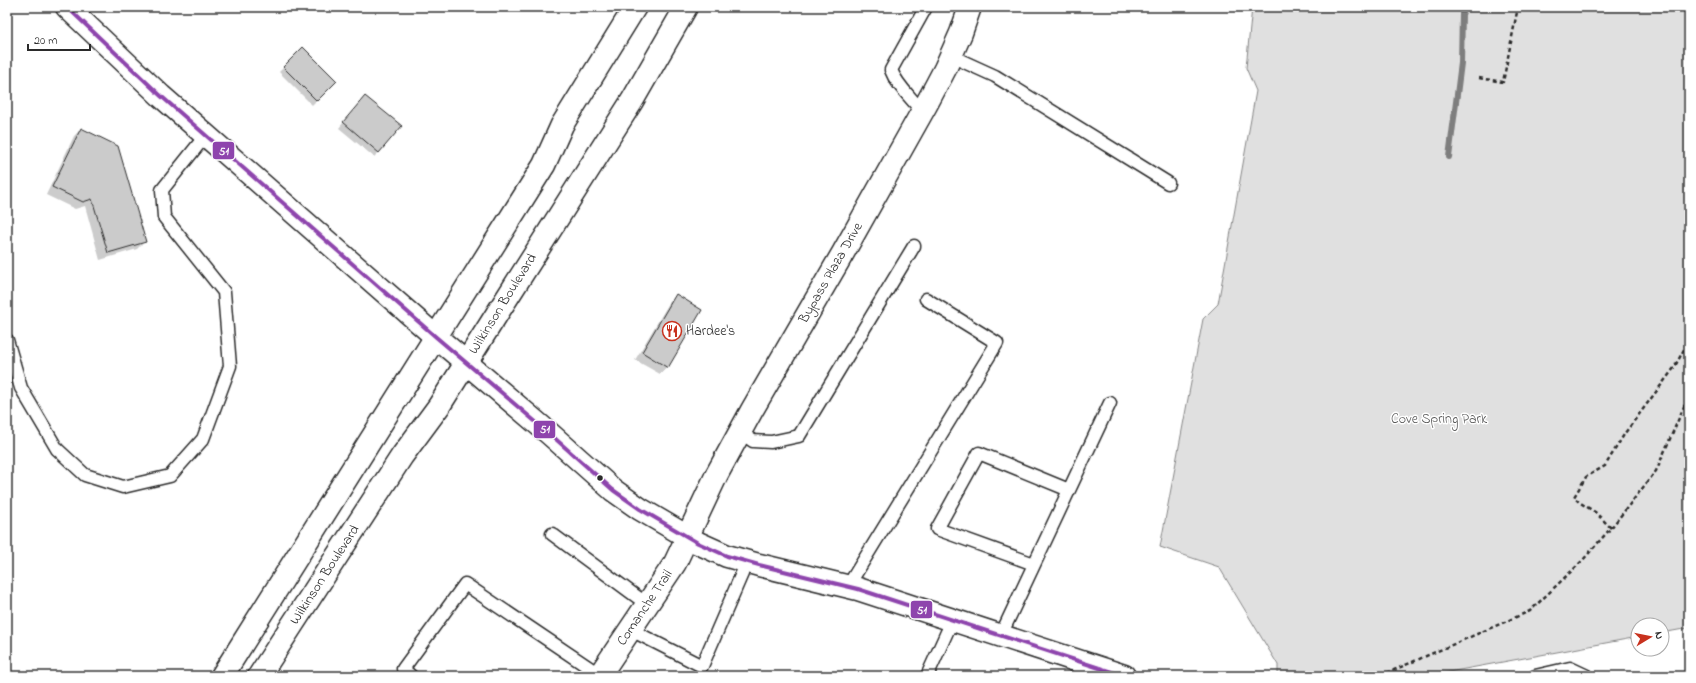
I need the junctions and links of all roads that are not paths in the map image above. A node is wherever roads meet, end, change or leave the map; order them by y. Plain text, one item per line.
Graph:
1 (67, 7) edge
2 (635, 7) edge
3 (686, 7) edge
4 (926, 7) edge
5 (970, 7) edge
6 (951, 56) junction
7 (922, 112) junction
8 (206, 135) junction
9 (1168, 183) dead end
10 (914, 246) dead end
11 (926, 299) dead end
12 (436, 337) junction
13 (7, 340) edge
14 (466, 361) junction
15 (1110, 403) dead end
16 (740, 432) junction
17 (1069, 490) junction
18 (552, 534) dead end
19 (688, 537) junction
20 (747, 562) junction
21 (1034, 564) junction
22 (848, 586) junction
23 (648, 605) junction
24 (952, 621) junction
25 (631, 630) junction
26 (1000, 637) junction
27 (1080, 669) edge
28 (222, 676) edge
29 (259, 676) edge
30 (411, 676) edge
31 (599, 676) edge
32 (927, 676) edge
33 (1124, 676) edge
34 (1535, 676) edge
35 (1587, 676) edge

1 - 8 main road
2 - 12 main road
3 - 14 main road, Wilkinson Boulevard
4 - 7 lane
5 - 6 main road, Bypass Plaza Drive
6 - 7 main road, Bypass Plaza Drive
6 - 9 lane
7 - 16 main road, Bypass Plaza Drive
8 - 12 main road
8 - 13 lane
10 - 16 lane
11 - 22 lane
12 - 14 main road
12 - 28 main road
14 - 19 main road
14 - 29 main road, Wilkinson Boulevard
15 - 17 lane
16 - 19 main road, Bypass Plaza Drive
17 - 21 lane
17 - 21 lane
18 - 23 lane
19 - 20 main road
19 - 23 main road, Comanche Trail
20 - 22 main road
20 - 25 lane
21 - 26 lane
22 - 24 main road
23 - 25 main road, Comanche Trail
24 - 26 main road
24 - 32 lane
25 - 31 main road, Comanche Trail
26 - 27 main road
27 - 33 main road
30 - 31 lane
34 - 35 lane

